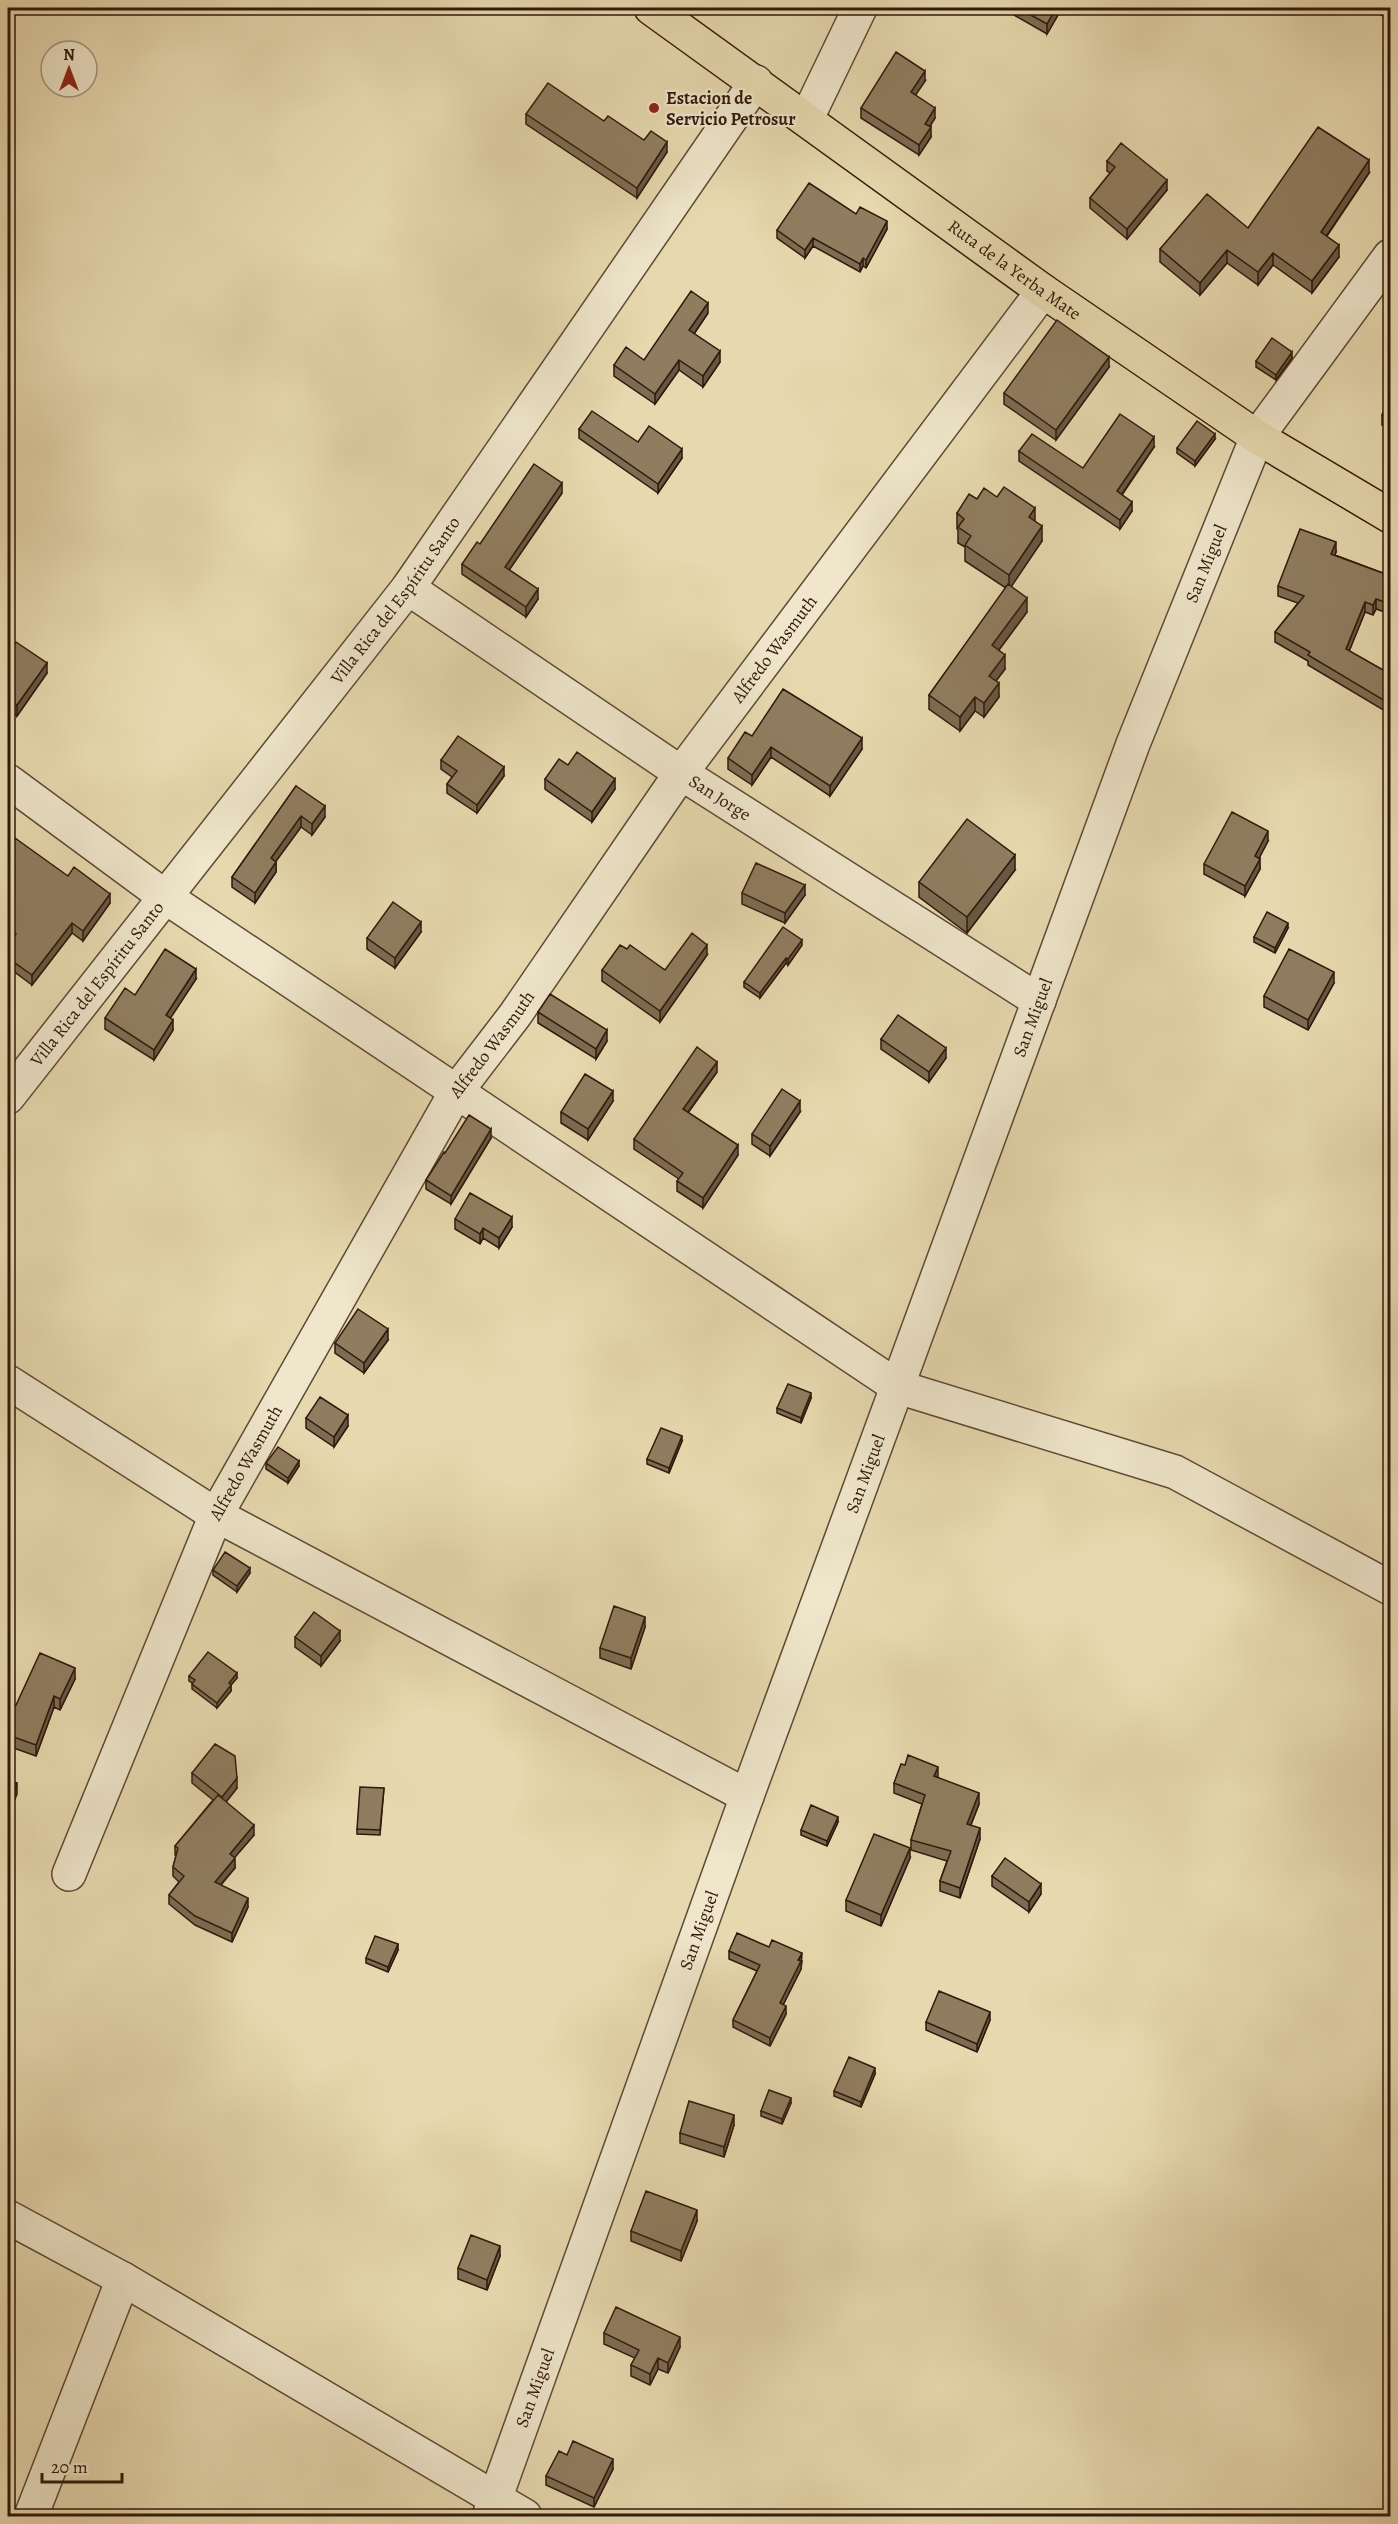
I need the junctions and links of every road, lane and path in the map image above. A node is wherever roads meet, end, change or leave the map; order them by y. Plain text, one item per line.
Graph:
1 (651, 8) edge
2 (860, 8) edge
3 (756, 82) junction
4 (807, 118) junction
5 (1390, 256) edge
6 (1043, 291) junction
7 (1257, 437) junction
8 (1390, 516) edge
9 (408, 588) junction
10 (681, 773) junction
11 (8, 781) edge
12 (164, 896) junction
13 (1039, 1001) junction
14 (456, 1092) junction
15 (8, 1097) edge
16 (8, 1382) edge
17 (898, 1387) junction
18 (216, 1515) junction
19 (1390, 1587) edge
20 (747, 1796) junction
21 (69, 1874) dead end
22 (8, 2217) edge
23 (123, 2279) junction
24 (493, 2507) edge
25 (31, 2517) edge
26 (525, 2517) edge

1 - 3 main road, Ruta de la Yerba Mate
2 - 4 street
3 - 4 main road, Ruta de la Yerba Mate
3 - 9 street, Villa Rica del Espíritu Santo
4 - 6 main road, Ruta de la Yerba Mate
5 - 7 street, San Miguel
6 - 7 main road, Ruta de la Yerba Mate
6 - 10 street, Alfredo Wasmuth
7 - 8 main road, Ruta de la Yerba Mate
7 - 13 street, San Miguel
9 - 10 street, San Jorge
9 - 12 street, Villa Rica del Espíritu Santo
10 - 13 street, San Jorge
10 - 14 street, Alfredo Wasmuth
11 - 12 street
12 - 14 street
12 - 15 street, Villa Rica del Espíritu Santo
13 - 17 street, San Miguel
14 - 17 street
14 - 18 street, Alfredo Wasmuth
16 - 18 street
17 - 19 street
17 - 20 street, San Miguel
18 - 20 street
18 - 21 street, Alfredo Wasmuth
20 - 24 street, San Miguel
22 - 23 street
23 - 24 street
23 - 25 street
24 - 26 street

